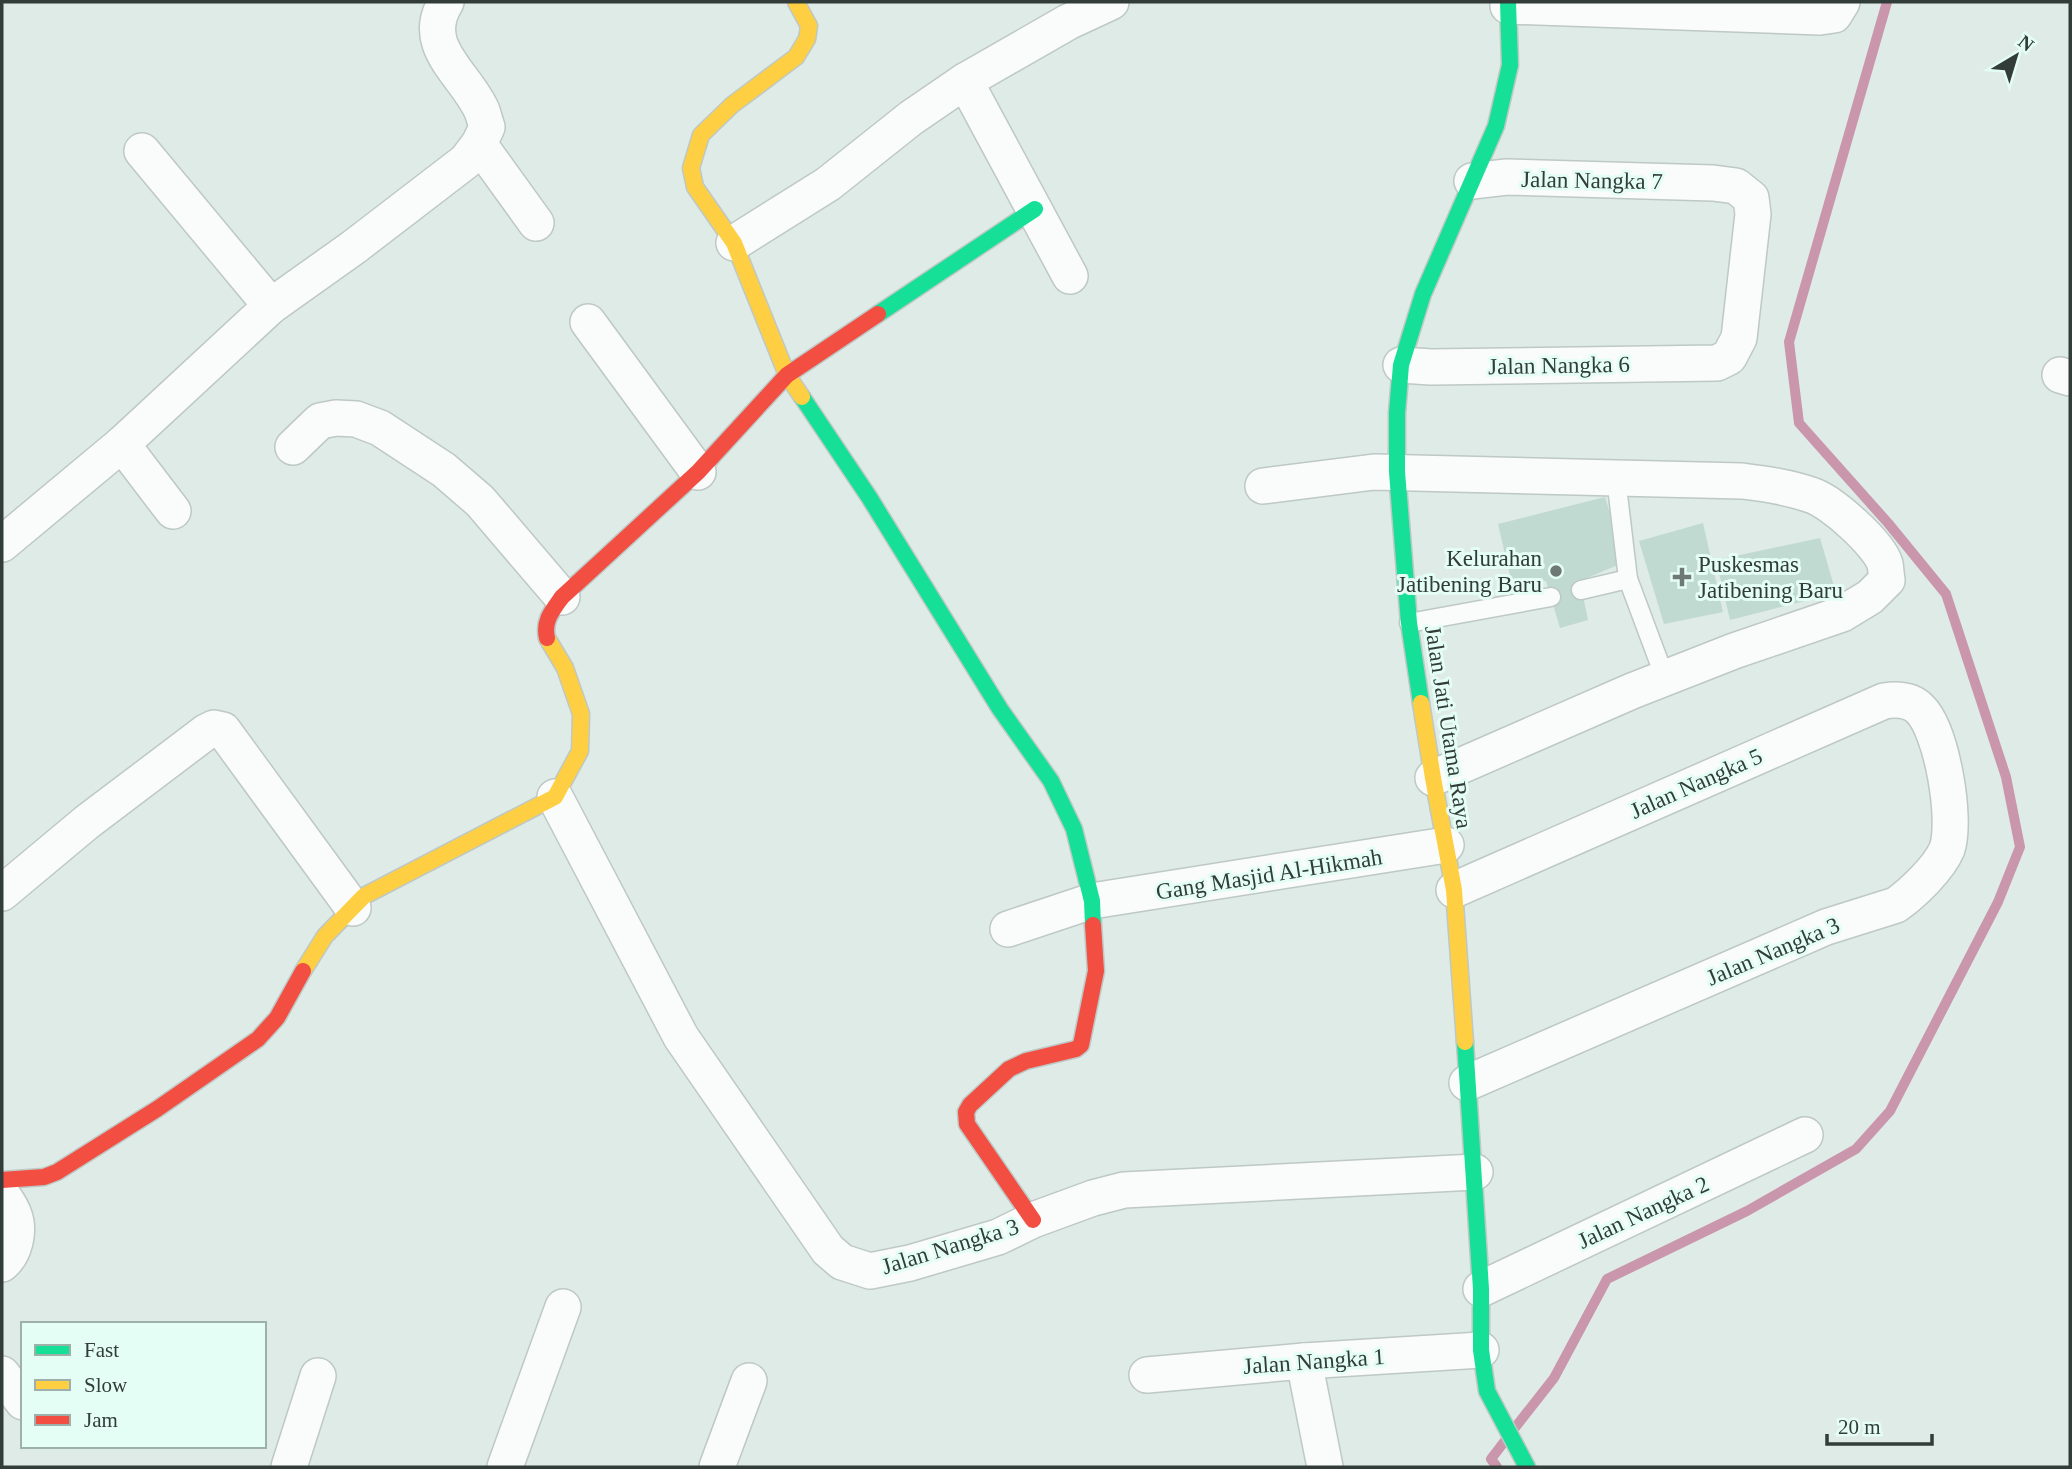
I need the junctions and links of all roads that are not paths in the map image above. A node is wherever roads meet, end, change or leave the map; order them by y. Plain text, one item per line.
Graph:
1 (446, 2) edge
2 (796, 2) edge
3 (1111, 2) edge
4 (1508, 4) edge
5 (1831, 9) edge
6 (965, 81) junction
7 (479, 144) junction
8 (142, 151) dead end
9 (1472, 181) junction
10 (1035, 209) junction
11 (536, 223) dead end
12 (734, 243) junction
13 (1070, 276) dead end
14 (271, 306) junction
15 (588, 322) dead end
16 (1717, 363) joint
17 (1401, 365) junction
18 (787, 375) junction
19 (121, 444) junction
20 (293, 447) dead end
21 (698, 472) junction
22 (1397, 472) junction
23 (1616, 478) junction
24 (1263, 486) dead end
25 (173, 511) dead end
26 (2, 544) edge
27 (1628, 579) junction
28 (1581, 590) dead end
29 (562, 597) junction
30 (1551, 597) dead end
31 (1409, 623) junction
32 (1665, 678) junction
33 (1932, 726) joint
34 (1433, 778) junction
35 (555, 797) junction
36 (1446, 845) junction
37 (1454, 890) junction
38 (2, 894) edge
39 (1092, 901) junction
40 (353, 908) junction
41 (1008, 929) dead end
42 (1467, 1083) junction
43 (1805, 1135) dead end
44 (1475, 1172) junction
45 (2, 1180) edge
46 (2, 1194) edge
47 (1033, 1220) junction
48 (2, 1264) edge
49 (1480, 1289) junction
50 (563, 1307) dead end
51 (1482, 1350) junction
52 (1304, 1361) junction
53 (2, 1374) edge
54 (1147, 1375) dead end
55 (318, 1376) dead end
56 (749, 1381) dead end
57 (21, 1399) edge
58 (289, 1467) edge
59 (505, 1467) edge
60 (717, 1467) edge
61 (1325, 1467) edge
62 (1527, 1467) edge

1 - 7 street
2 - 12 street
3 - 6 street
4 - 5 street
4 - 9 street, Jalan Jati Utama Raya
6 - 10 street
6 - 12 street
7 - 11 street
7 - 14 street
8 - 14 street
9 - 16 street, Jalan Nangka 7
9 - 17 street, Jalan Jati Utama Raya
10 - 13 street
10 - 18 street
12 - 18 street
14 - 19 street
15 - 21 street
16 - 17 street, Jalan Nangka 6
17 - 22 street, Jalan Jati Utama Raya
18 - 21 street
18 - 39 street
19 - 25 street
19 - 26 street
20 - 29 street
21 - 29 street
22 - 23 street
22 - 24 street
22 - 31 street, Jalan Jati Utama Raya
23 - 27 lane
23 - 32 street
27 - 28 lane
27 - 32 lane
29 - 35 street
30 - 31 lane
31 - 34 street, Jalan Jati Utama Raya
32 - 34 street
33 - 37 street, Jalan Nangka 5
33 - 42 street, Jalan Nangka 3
34 - 36 street, Jalan Jati Utama Raya
35 - 40 street
35 - 47 street, Jalan Nangka 3
36 - 37 street, Jalan Jati Utama Raya
36 - 39 street, Gang Masjid Al-Hikmah
37 - 42 street, Jalan Jati Utama Raya
38 - 40 street
39 - 41 street, Gang Masjid Al-Hikmah
39 - 47 street
40 - 45 street
42 - 44 street, Jalan Jati Utama Raya
43 - 49 street, Jalan Nangka 2
44 - 47 street, Jalan Nangka 3
44 - 49 street, Jalan Jati Utama Raya
46 - 48 street
49 - 51 street, Jalan Jati Utama Raya
50 - 59 street
51 - 52 street, Jalan Nangka 1
51 - 62 street, Jalan Jati Utama Raya
52 - 54 street, Jalan Nangka 1
52 - 61 street
53 - 57 street
55 - 58 street
56 - 60 street

